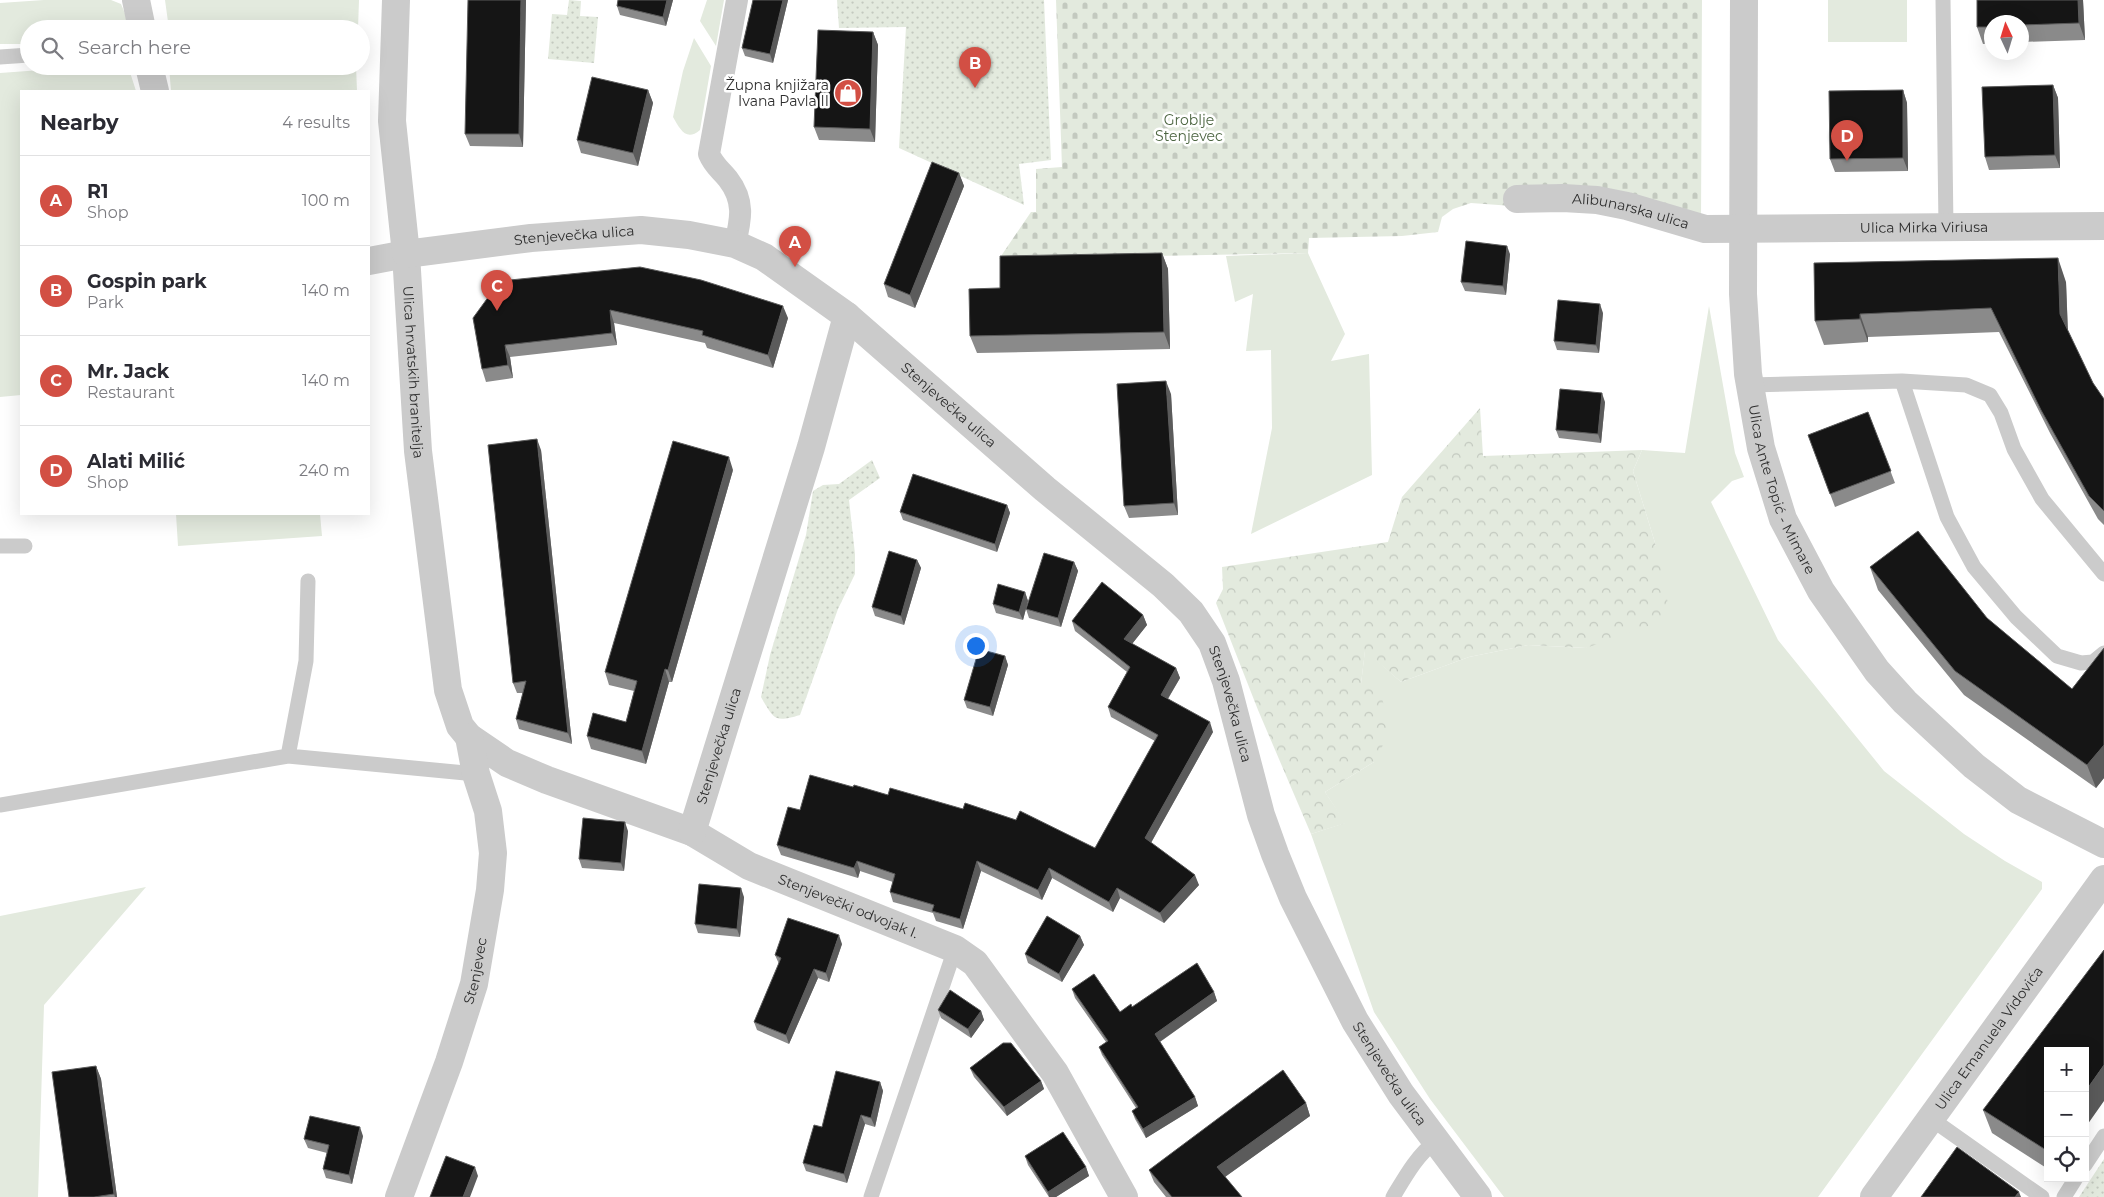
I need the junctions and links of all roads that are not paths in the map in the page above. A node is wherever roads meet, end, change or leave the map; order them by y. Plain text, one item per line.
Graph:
1 (136, 0) edge
2 (396, 0) edge
3 (737, 0) edge
4 (1744, 0) edge
5 (1943, 0) edge
6 (140, 20) edge
7 (20, 56) edge
8 (0, 57) edge
9 (151, 75) edge
10 (155, 90) edge
11 (1517, 199) dead end
12 (2104, 226) edge
13 (1946, 227) junction
14 (1743, 228) junction
15 (735, 244) junction
16 (406, 254) junction
17 (370, 261) edge
18 (847, 316) junction
19 (1902, 381) junction
20 (1750, 385) junction
21 (0, 546) edge
22 (24, 546) dead end
23 (2104, 574) edge
24 (308, 581) dead end
25 (2104, 652) edge
26 (469, 738) junction
27 (288, 756) junction
28 (476, 774) junction
29 (0, 804) edge
30 (692, 832) junction
31 (2104, 844) edge
32 (2104, 880) edge
33 (955, 949) junction
34 (1930, 1118) junction
35 (2104, 1136) edge
36 (1436, 1141) junction
37 (2089, 1159) edge
38 (2073, 1182) edge
39 (400, 1197) edge
40 (871, 1197) edge
41 (1124, 1197) edge
42 (1393, 1197) edge
43 (1478, 1197) edge
44 (1874, 1197) edge
45 (2042, 1197) edge
46 (2064, 1197) edge

1 - 6 street
2 - 16 street, Ulica hrvatskih branitelja
3 - 15 street
4 - 14 street, Ulica Ante Topić - Mimare
5 - 13 lane
7 - 8 lane
9 - 10 street
11 - 14 street, Alibunarska ulica
12 - 13 street, Ulica Mirka Viriusa
13 - 14 street, Ulica Mirka Viriusa
14 - 20 street, Ulica Ante Topić - Mimare
15 - 16 street, Stenjevečka ulica
15 - 18 street, Stenjevečka ulica
16 - 17 street, Stenjevečka ulica
16 - 26 street, Ulica hrvatskih branitelja
18 - 30 street, Stenjevečka ulica
18 - 36 street, Stenjevečka ulica
19 - 20 lane
19 - 23 lane
19 - 25 lane
20 - 31 street, Ulica Ante Topić - Mimare
21 - 22 lane
24 - 27 lane
26 - 28 street, Stenjevec
26 - 30 street, Stenjevečki odvojak I.
27 - 28 lane
27 - 29 lane
28 - 39 street, Stenjevec
30 - 33 street, Stenjevečki odvojak I.
32 - 34 street, Ulica Emanuela Vidovića
33 - 40 lane
33 - 41 street, Stenjevečki odvojak I.
34 - 44 street, Ulica Emanuela Vidovića
34 - 45 lane
35 - 37 lane
36 - 42 lane
36 - 43 street, Stenjevečka ulica
38 - 46 lane

